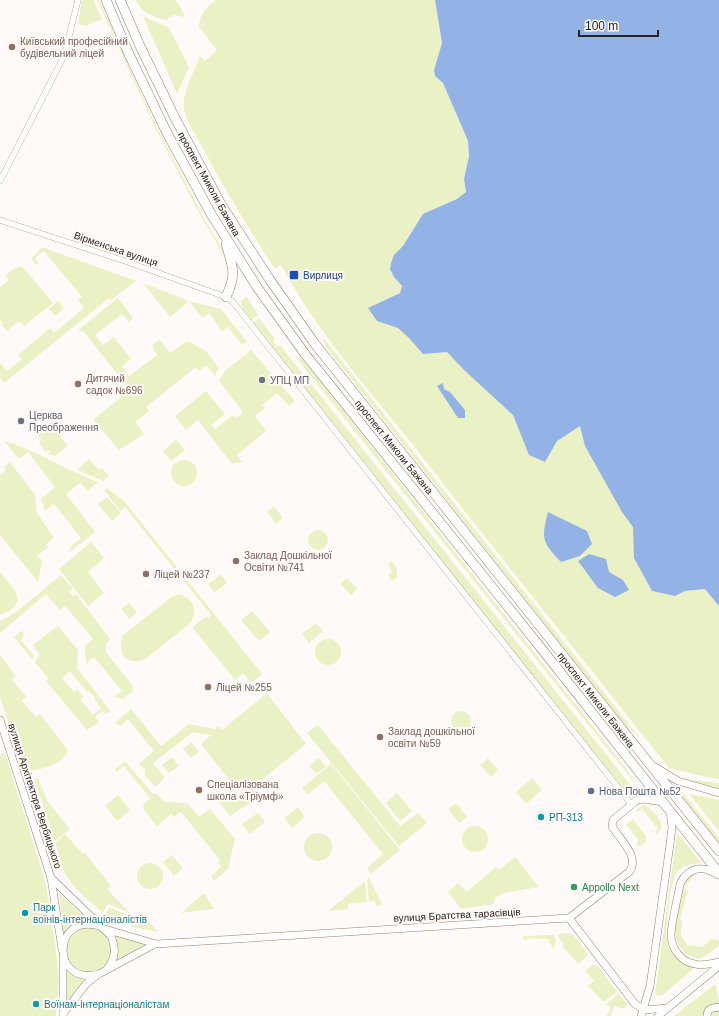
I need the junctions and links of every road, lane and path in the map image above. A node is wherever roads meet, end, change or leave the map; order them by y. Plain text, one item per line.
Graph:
1 (78, 0) edge
2 (106, 0) edge
3 (120, 0) edge
4 (0, 181) edge
5 (0, 220) edge
6 (222, 233) junction
7 (226, 297) junction
8 (0, 720) edge
9 (648, 762) junction
10 (719, 793) edge
11 (663, 802) junction
12 (632, 805) junction
13 (670, 811) junction
14 (719, 852) edge
15 (719, 874) edge
16 (51, 878) junction
17 (569, 918) junction
18 (102, 927) junction
19 (155, 944) junction
20 (62, 952) junction
21 (719, 962) edge
22 (719, 966) edge
23 (102, 972) junction
24 (719, 1007) edge
25 (668, 1008) junction
26 (643, 1013) edge
27 (63, 1015) edge
28 (658, 1016) edge
29 (707, 1016) edge

1 - 4 street
2 - 6 highway, проспект Миколи Бажана
3 - 9 highway, проспект Миколи Бажана
5 - 7 street, Вірменська вулиця
6 - 7 highway
6 - 11 highway, проспект Миколи Бажана
7 - 12 street
8 - 16 street, вулиця Архітектора Вербицького
9 - 10 street
9 - 14 highway, проспект Миколи Бажана
11 - 12 street
11 - 13 highway, проспект Миколи Бажана
12 - 17 street
13 - 15 highway, проспект Миколи Бажана
13 - 26 street
15 - 21 street
16 - 18 street, вулиця Архітектора Вербицького
16 - 20 street, вулиця Архітектора Вербицького
17 - 19 street, вулиця Братства тарасівців
17 - 26 street
18 - 19 street, вулиця Братства тарасівців
18 - 20 street
18 - 23 street, вулиця Архітектора Вербицького
19 - 23 street, вулиця Братства тарасівців
20 - 23 street
20 - 27 street, вулиця Архітектора Вербицького
22 - 25 street
23 - 27 street, вулиця Архітектора Вербицького
24 - 29 street
25 - 26 street
25 - 28 street

